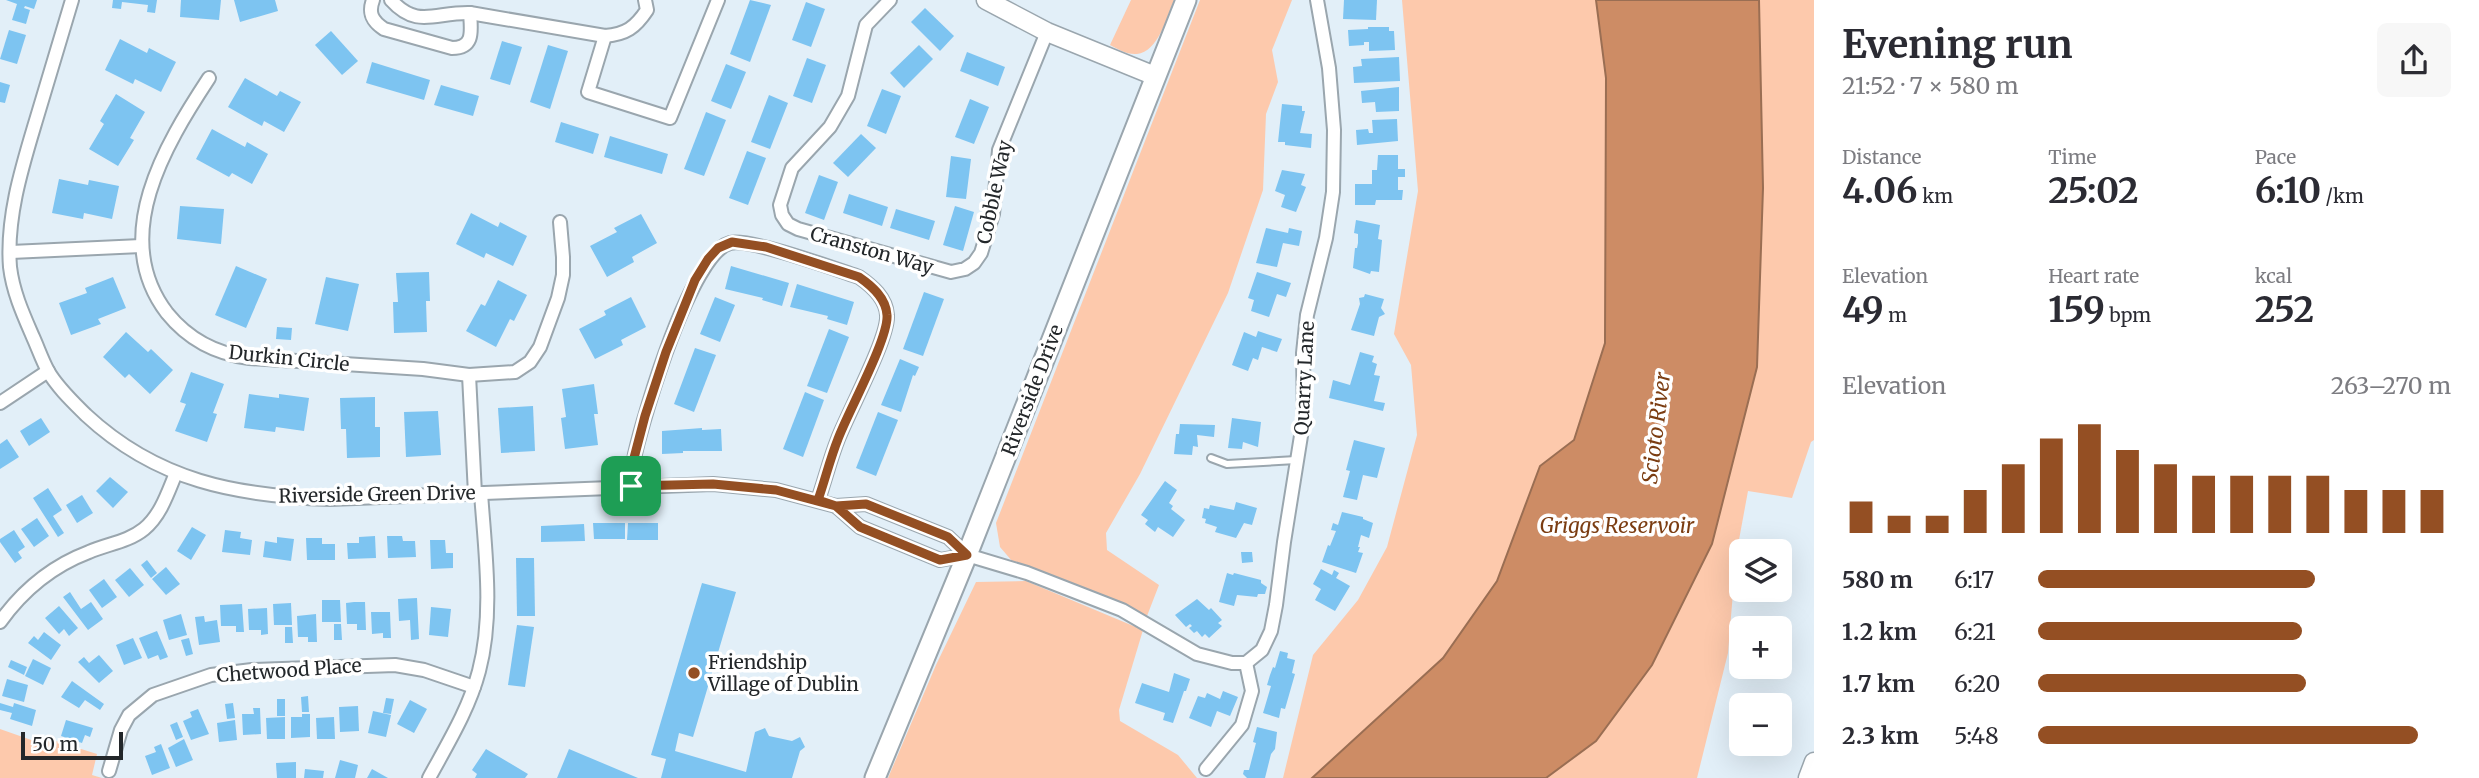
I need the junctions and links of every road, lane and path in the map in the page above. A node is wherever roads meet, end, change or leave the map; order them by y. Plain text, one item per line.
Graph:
1 (72, 0) edge
2 (373, 0) edge
3 (391, 0) edge
4 (645, 0) edge
5 (718, 0) edge
6 (890, 0) edge
7 (986, 0) edge
8 (1186, 0) edge
9 (1317, 0) edge
10 (470, 13) junction
11 (1047, 32) junction
12 (605, 36) junction
13 (1155, 76) junction
14 (209, 78) dead end
15 (560, 222) dead end
16 (141, 246) junction
17 (11, 253) junction
18 (5, 267) edge
19 (965, 270) joint
20 (48, 371) junction
21 (469, 375) junction
22 (0, 403) edge
23 (1211, 458) dead end
24 (1298, 460) junction
25 (176, 472) junction
26 (631, 486) junction
27 (478, 494) junction
28 (818, 500) junction
29 (836, 506) junction
30 (967, 555) junction
31 (0, 622) edge
32 (1246, 663) junction
33 (474, 687) junction
34 (1814, 762) edge
35 (1206, 769) dead end
36 (109, 771) dead end
37 (429, 778) edge
38 (875, 778) edge
39 (1808, 778) edge

1 - 17 street, Riverside Green Drive
2 - 10 street
3 - 10 street
4 - 12 street
5 - 12 street
6 - 19 street, Cranston Way
7 - 11 street
8 - 13 main road, Riverside Drive
9 - 24 street, Quarry Lane
10 - 12 street
11 - 13 street
11 - 19 street, Cobble Way
13 - 30 main road, Riverside Drive
14 - 16 street, Durkin Circle
15 - 21 street, Durkin Circle
16 - 17 street
16 - 21 street, Durkin Circle
17 - 18 street, Riverside Green Drive
18 - 20 street, Riverside Green Drive
20 - 22 street
20 - 25 street, Riverside Green Drive
21 - 27 street
23 - 24 lane
24 - 32 street, Quarry Lane
25 - 27 street, Riverside Green Drive
25 - 31 street
26 - 27 street, Riverside Green Drive
26 - 28 street, Riverside Green Drive
26 - 28 street
27 - 33 street
28 - 29 street, Riverside Green Drive
29 - 30 street, Riverside Green Drive
29 - 30 street, Riverside Green Drive
30 - 32 street
30 - 38 main road, Riverside Drive
32 - 35 street
33 - 36 street, Chetwood Place
33 - 37 street
34 - 39 street

